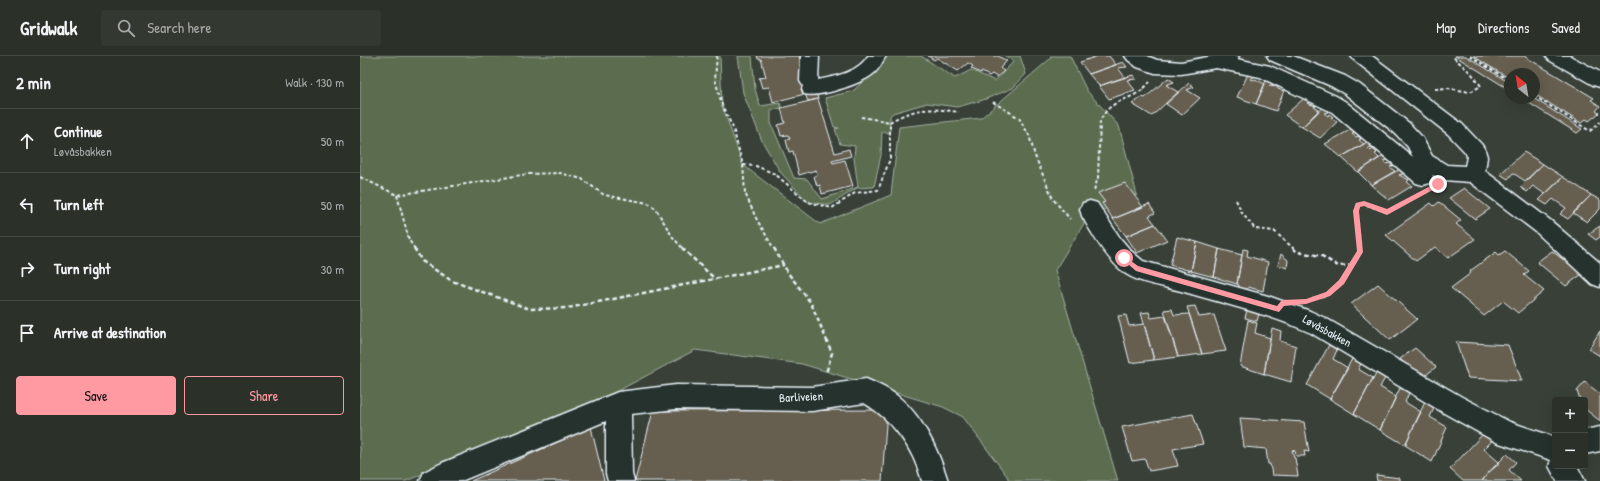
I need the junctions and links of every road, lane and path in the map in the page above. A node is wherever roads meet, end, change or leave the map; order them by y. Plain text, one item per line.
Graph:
1 (717, 56) edge
2 (810, 56) edge
3 (877, 56) edge
4 (1276, 56) edge
5 (1360, 56) edge
6 (1452, 56) edge
7 (1470, 56) edge
8 (1556, 56) edge
9 (1135, 57) edge
10 (1224, 59) edge
11 (1504, 77) edge
12 (1600, 80) edge
13 (1540, 100) edge
14 (993, 102) dead end
15 (959, 112) dead end
16 (1436, 114) junction
17 (861, 116) dead end
18 (890, 122) junction
19 (1600, 122) edge
20 (743, 165) junction
21 (1474, 174) junction
22 (360, 176) edge
23 (1421, 186) joint
24 (396, 195) junction
25 (1236, 200) dead end
26 (1081, 216) junction
27 (784, 265) junction
28 (1353, 265) junction
29 (1600, 277) edge
30 (714, 279) junction
31 (1279, 309) junction
32 (820, 397) junction
33 (618, 404) junction
34 (1600, 439) edge
35 (1588, 441) edge
36 (1552, 452) edge
37 (1565, 469) edge
38 (433, 481) edge
39 (621, 481) edge
40 (935, 481) edge
41 (1572, 481) edge

1 - 20 path
2 - 3 street
4 - 21 street
5 - 16 street
6 - 16 path
7 - 11 path
8 - 12 street
9 - 10 street
9 - 26 path
10 - 23 street
13 - 19 path
14 - 26 path
15 - 18 path
16 - 21 street
17 - 18 path
18 - 20 path
20 - 27 path
21 - 29 street
22 - 24 path
23 - 28 path
24 - 30 path
24 - 30 path
25 - 28 path
26 - 31 street, Løvåsbakken
27 - 30 path
27 - 32 path
28 - 31 path
31 - 36 street, Løvåsbakken
32 - 33 street, Barliveien
32 - 40 street, Barliveien
33 - 38 street, Barliveien
33 - 39 street
34 - 35 street
37 - 41 street, Løvåsbakken

